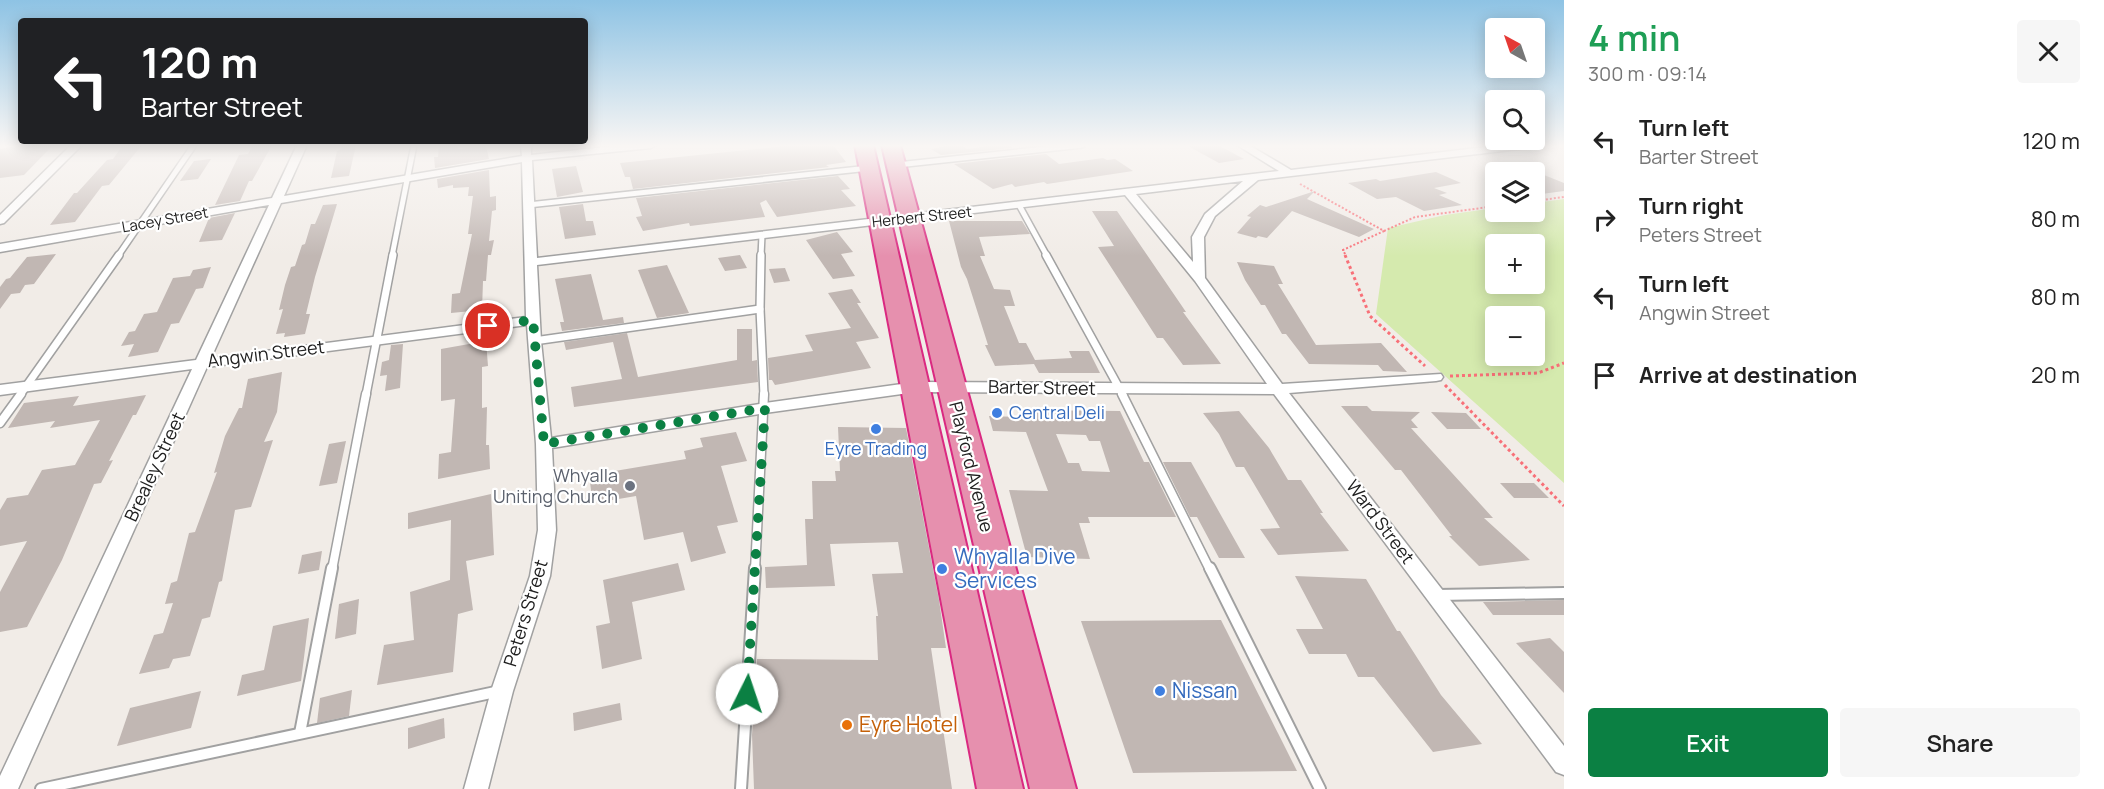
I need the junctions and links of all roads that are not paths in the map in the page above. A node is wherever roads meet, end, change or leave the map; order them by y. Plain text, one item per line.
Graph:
1 (40, 182) edge
2 (169, 182) edge
3 (285, 182) edge
4 (384, 182) edge
5 (406, 182) edge
6 (528, 182) edge
7 (695, 182) edge
8 (886, 182) edge
9 (1222, 182) edge
10 (1249, 182) edge
11 (1129, 193) junction
12 (276, 200) junction
13 (528, 205) junction
14 (1019, 205) junction
15 (894, 220) junction
16 (0, 221) edge
17 (142, 223) junction
18 (762, 235) junction
19 (0, 248) edge
20 (531, 262) junction
21 (1199, 278) junction
22 (760, 309) junction
23 (533, 320) junction
24 (376, 340) junction
25 (534, 341) junction
26 (203, 362) junction
27 (1436, 376) road end
28 (950, 386) junction
29 (26, 387) junction
30 (916, 387) junction
31 (1120, 389) junction
32 (1278, 389) junction
33 (0, 390) edge
34 (765, 408) junction
35 (0, 423) edge
36 (544, 444) junction
37 (991, 547) junction
38 (950, 548) junction
39 (1564, 593) edge
40 (1436, 595) junction
41 (502, 691) junction
42 (300, 733) junction
43 (1564, 764) edge
44 (6, 789) edge
45 (41, 789) edge
46 (476, 789) edge
47 (741, 789) edge
48 (1000, 789) edge
49 (1053, 789) edge
50 (1320, 789) edge

1 - 16 street
2 - 17 lane
3 - 12 street, Brealey Street
4 - 12 street, Lacey Street
5 - 24 lane
6 - 13 street, Peters Street
7 - 13 lane
8 - 15 highway, Playford Avenue
9 - 11 street, Herbert Street
10 - 21 street
11 - 14 street, Herbert Street
11 - 21 street, Ward Street
12 - 17 street, Lacey Street
12 - 26 street, Brealey Street
13 - 20 street, Peters Street
14 - 15 street, Herbert Street
14 - 31 lane
15 - 18 street, Herbert Street
15 - 28 highway, Playford Avenue
15 - 30 highway, Playford Avenue
17 - 19 street, Lacey Street
17 - 29 lane
18 - 20 street, Herbert Street
18 - 22 lane
20 - 23 street, Peters Street
21 - 32 street, Ward Street
22 - 25 lane
22 - 34 lane
23 - 24 street, Angwin Street
23 - 25 street, Peters Street
24 - 26 street, Angwin Street
24 - 42 lane
25 - 36 street, Peters Street
26 - 29 street, Angwin Street
26 - 44 street, Brealey Street
27 - 32 street, Barter Street
28 - 30 street, Barter Street
28 - 31 street, Barter Street
28 - 37 highway, Playford Avenue
29 - 33 street, Angwin Street
29 - 35 lane
30 - 34 street, Barter Street
30 - 38 highway, Playford Avenue
31 - 32 street, Barter Street
31 - 50 lane
32 - 40 street, Ward Street
34 - 36 street, Barter Street
34 - 47 lane
36 - 41 street, Peters Street
37 - 38 highway
37 - 49 highway, Playford Avenue
38 - 48 highway, Playford Avenue
39 - 40 lane
40 - 43 street, Ward Street
41 - 42 lane
41 - 46 street, Peters Street
42 - 45 lane

